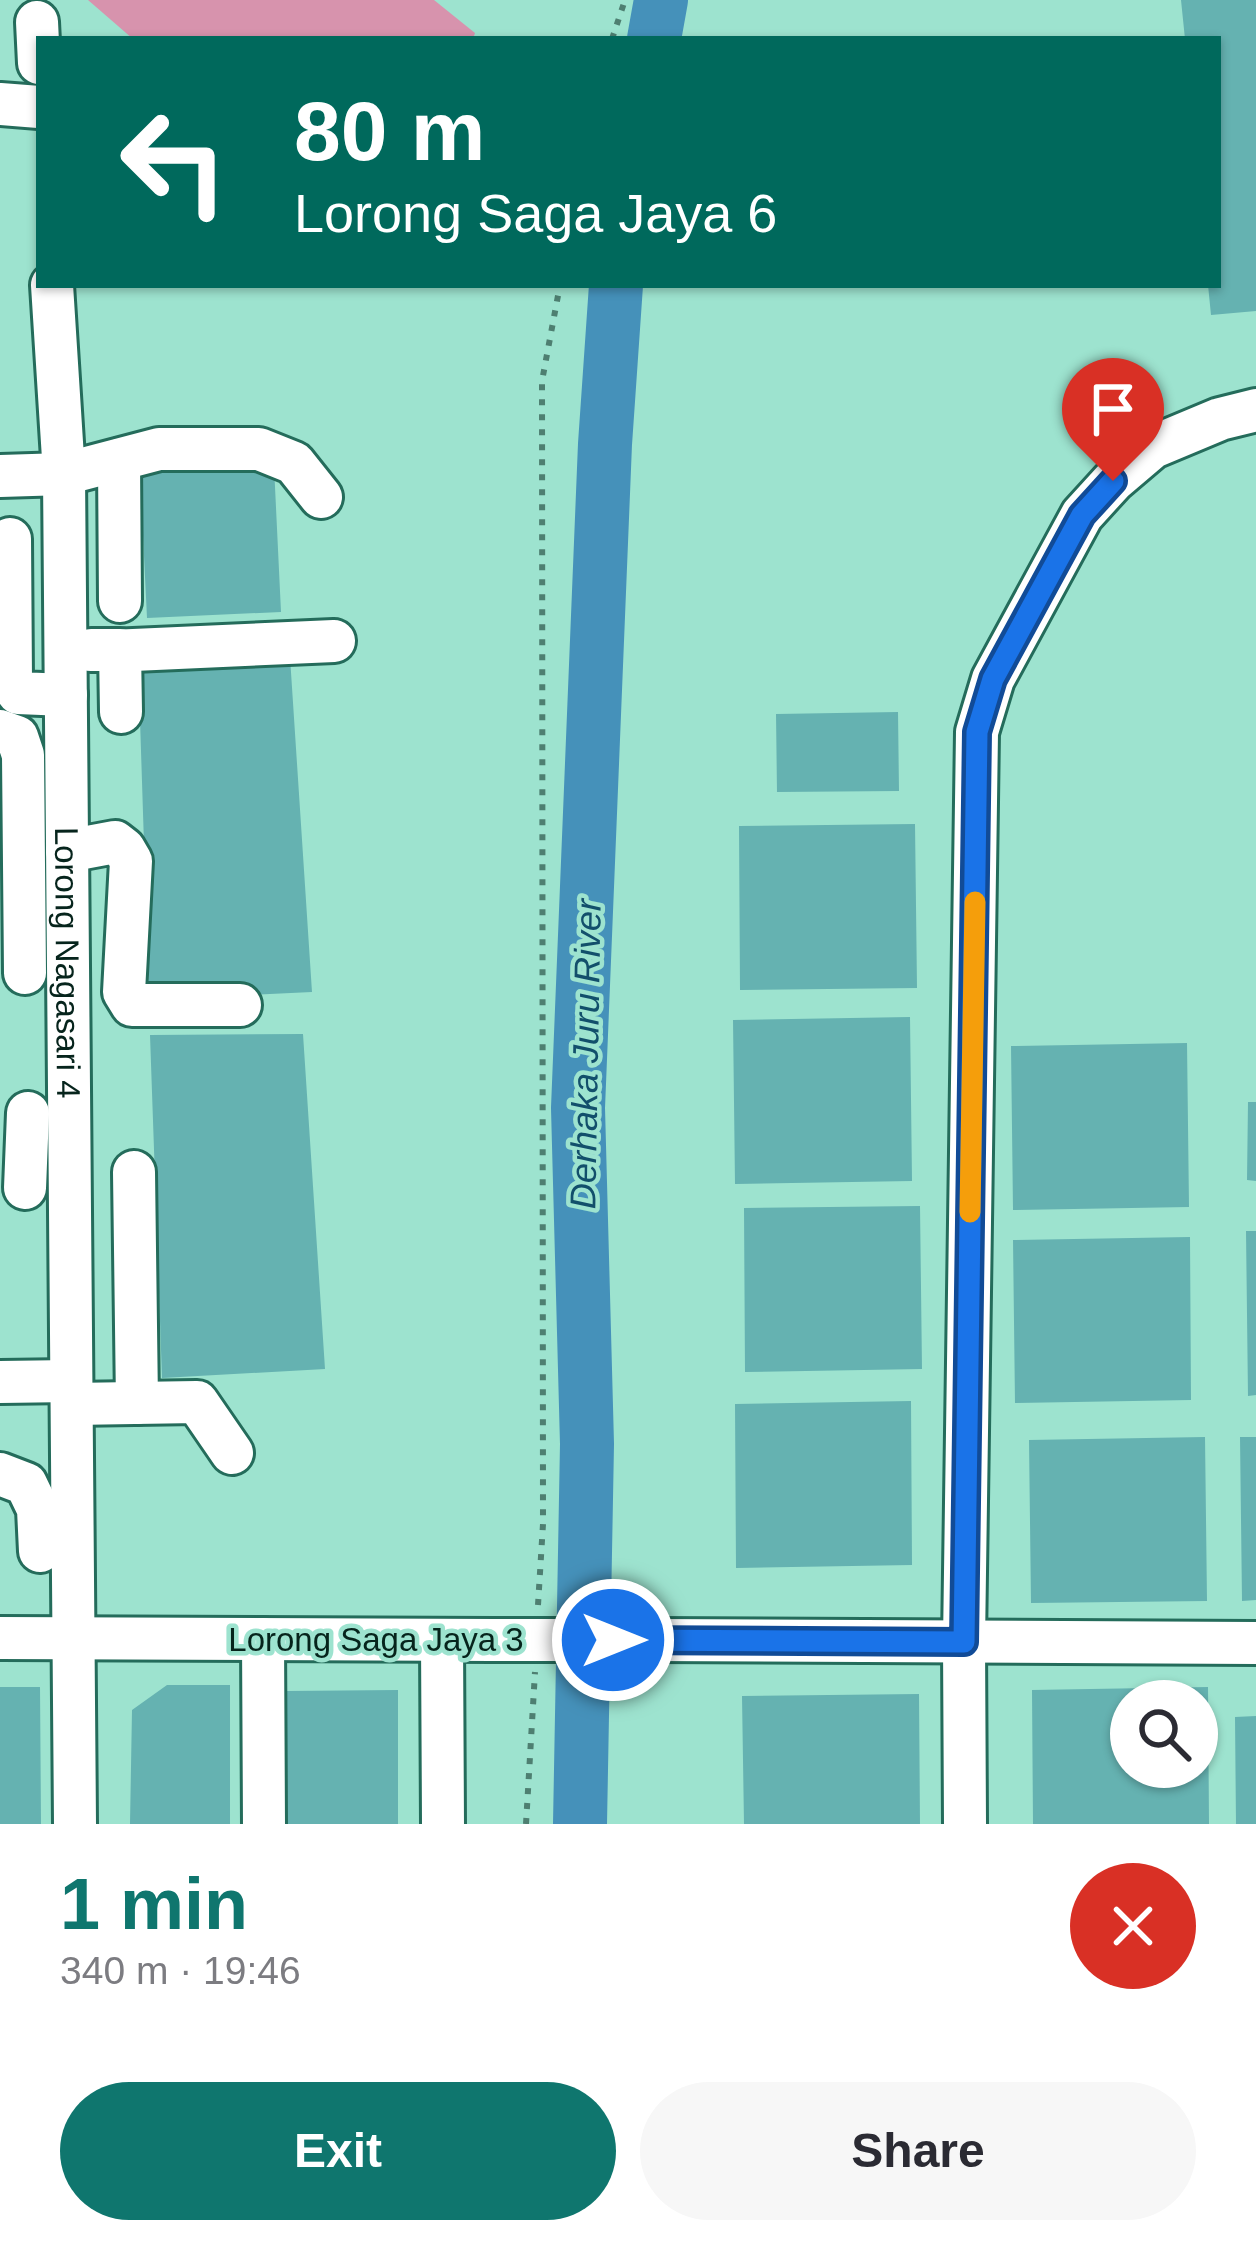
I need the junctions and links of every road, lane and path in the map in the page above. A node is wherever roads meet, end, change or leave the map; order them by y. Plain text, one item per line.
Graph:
1 (625, 0) edge
2 (613, 36) edge
3 (0, 104) edge
4 (36, 106) edge
5 (52, 288) edge
6 (559, 288) edge
7 (1256, 410) edge
8 (119, 460) junction
9 (64, 474) junction
10 (0, 476) edge
11 (321, 497) dead end
12 (10, 539) dead end
13 (120, 601) dead end
14 (334, 640) dead end
15 (65, 650) junction
16 (111, 651) junction
17 (66, 695) junction
18 (121, 712) dead end
19 (0, 730) edge
20 (67, 850) junction
21 (68, 897) junction
22 (12, 899) edge
23 (26, 973) dead end
24 (240, 1006) dead end
25 (35, 1113) junction
26 (134, 1172) dead end
27 (25, 1188) dead end
28 (0, 1382) edge
29 (71, 1392) junction
30 (137, 1403) junction
31 (232, 1453) dead end
32 (0, 1474) edge
33 (40, 1551) dead end
34 (538, 1616) dead end
35 (0, 1638) edge
36 (74, 1638) junction
37 (263, 1639) junction
38 (442, 1640) junction
39 (964, 1642) junction
40 (1256, 1643) edge
41 (535, 1663) dead end
42 (75, 1824) edge
43 (264, 1824) edge
44 (443, 1824) edge
45 (526, 1824) edge
46 (964, 1824) edge

1 - 2 path
3 - 4 street
5 - 9 street, Lorong Nagasari 4
6 - 34 path
7 - 39 street
8 - 9 street
8 - 11 street
8 - 13 street
9 - 10 street
9 - 15 street, Lorong Nagasari 4
12 - 17 street
14 - 16 street
15 - 16 street
15 - 17 street, Lorong Nagasari 4
16 - 18 street
17 - 20 street, Lorong Nagasari 4
19 - 22 street
20 - 21 street, Lorong Nagasari 4
20 - 24 street
21 - 22 street
21 - 25 street, Lorong Nagasari 4
22 - 23 street
25 - 27 street
25 - 29 street, Lorong Nagasari 4
26 - 30 street
28 - 29 street
29 - 30 street
29 - 36 street, Lorong Nagasari 4
30 - 31 street
32 - 33 street
35 - 36 street, Lorong Saga Jaya 3
36 - 37 street, Lorong Saga Jaya 3
36 - 42 street, Lorong Nagasari 4
37 - 38 street, Lorong Saga Jaya 3
37 - 43 street
38 - 39 street, Lorong Saga Jaya 3, bridge
38 - 44 street
39 - 40 street, Lorong Saga Jaya 3
39 - 46 street
41 - 45 path

